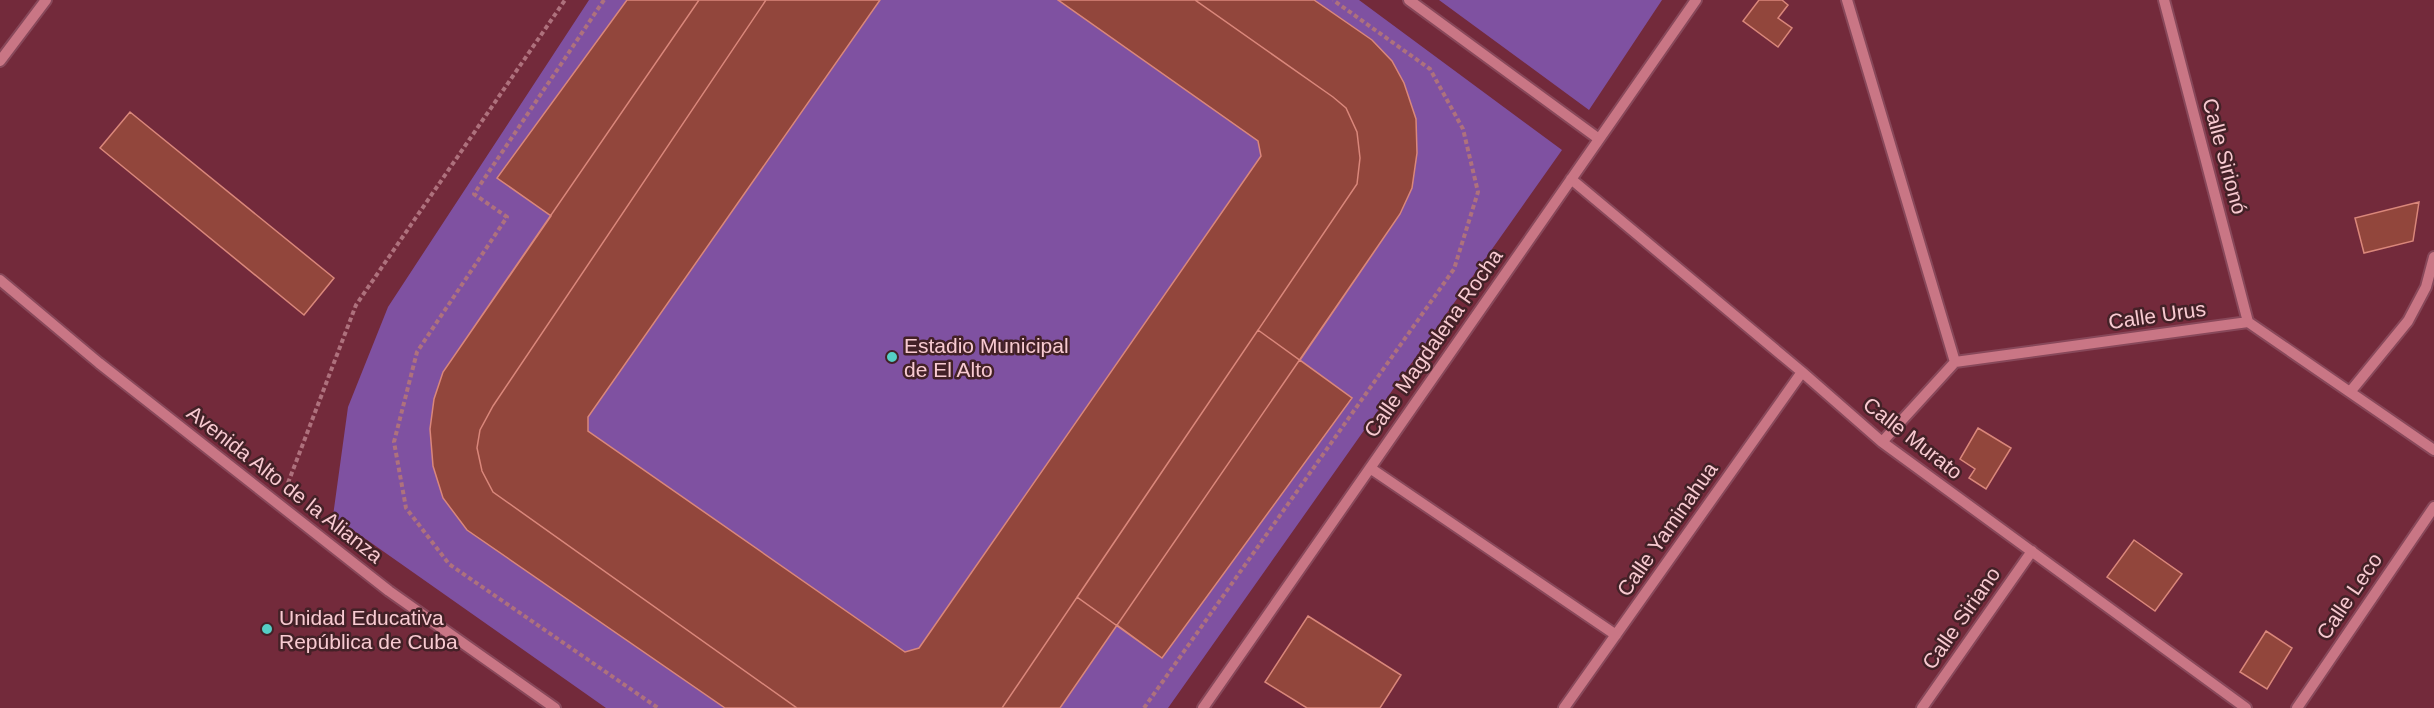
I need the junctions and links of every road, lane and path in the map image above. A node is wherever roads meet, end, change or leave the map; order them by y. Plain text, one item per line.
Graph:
1 (46, 0) edge
2 (565, 0) edge
3 (604, 0) edge
4 (1333, 0) edge
5 (1409, 0) edge
6 (1696, 0) edge
7 (1847, 0) edge
8 (2164, 0) edge
9 (0, 62) edge
10 (1599, 139) junction
11 (1571, 179) junction
12 (2434, 257) edge
13 (0, 280) edge
14 (2248, 322) junction
15 (1955, 362) junction
16 (1802, 372) junction
17 (2350, 392) junction
18 (1882, 442) junction
19 (2434, 450) edge
20 (1370, 468) junction
21 (280, 505) junction
22 (2434, 507) edge
23 (2032, 551) junction
24 (1616, 635) junction
25 (555, 708) edge
26 (658, 708) edge
27 (1144, 708) edge
28 (1203, 708) edge
29 (1564, 708) edge
30 (1922, 708) edge
31 (2246, 708) edge
32 (2297, 708) edge

1 - 9 street
2 - 21 path
3 - 26 path
4 - 27 path
5 - 10 street
6 - 10 street, Calle Magdalena Rocha
7 - 15 street
8 - 14 street, Calle Sirionó
10 - 11 street, Calle Magdalena Rocha
11 - 16 street, Calle Murato
11 - 20 street, Calle Magdalena Rocha
12 - 17 street
13 - 21 street, Avenida Alto de la Alianza
14 - 15 street, Calle Urus
14 - 17 street
15 - 18 street
16 - 18 street, Calle Murato
16 - 24 street, Calle Yaminahua
17 - 19 street
18 - 23 street, Calle Murato
20 - 24 street
20 - 28 street, Calle Magdalena Rocha
21 - 25 street, Avenida Alto de la Alianza
22 - 32 street, Calle Leco
23 - 30 street, Calle Siriano
23 - 31 street, Calle Murato
24 - 29 street, Calle Yaminahua

